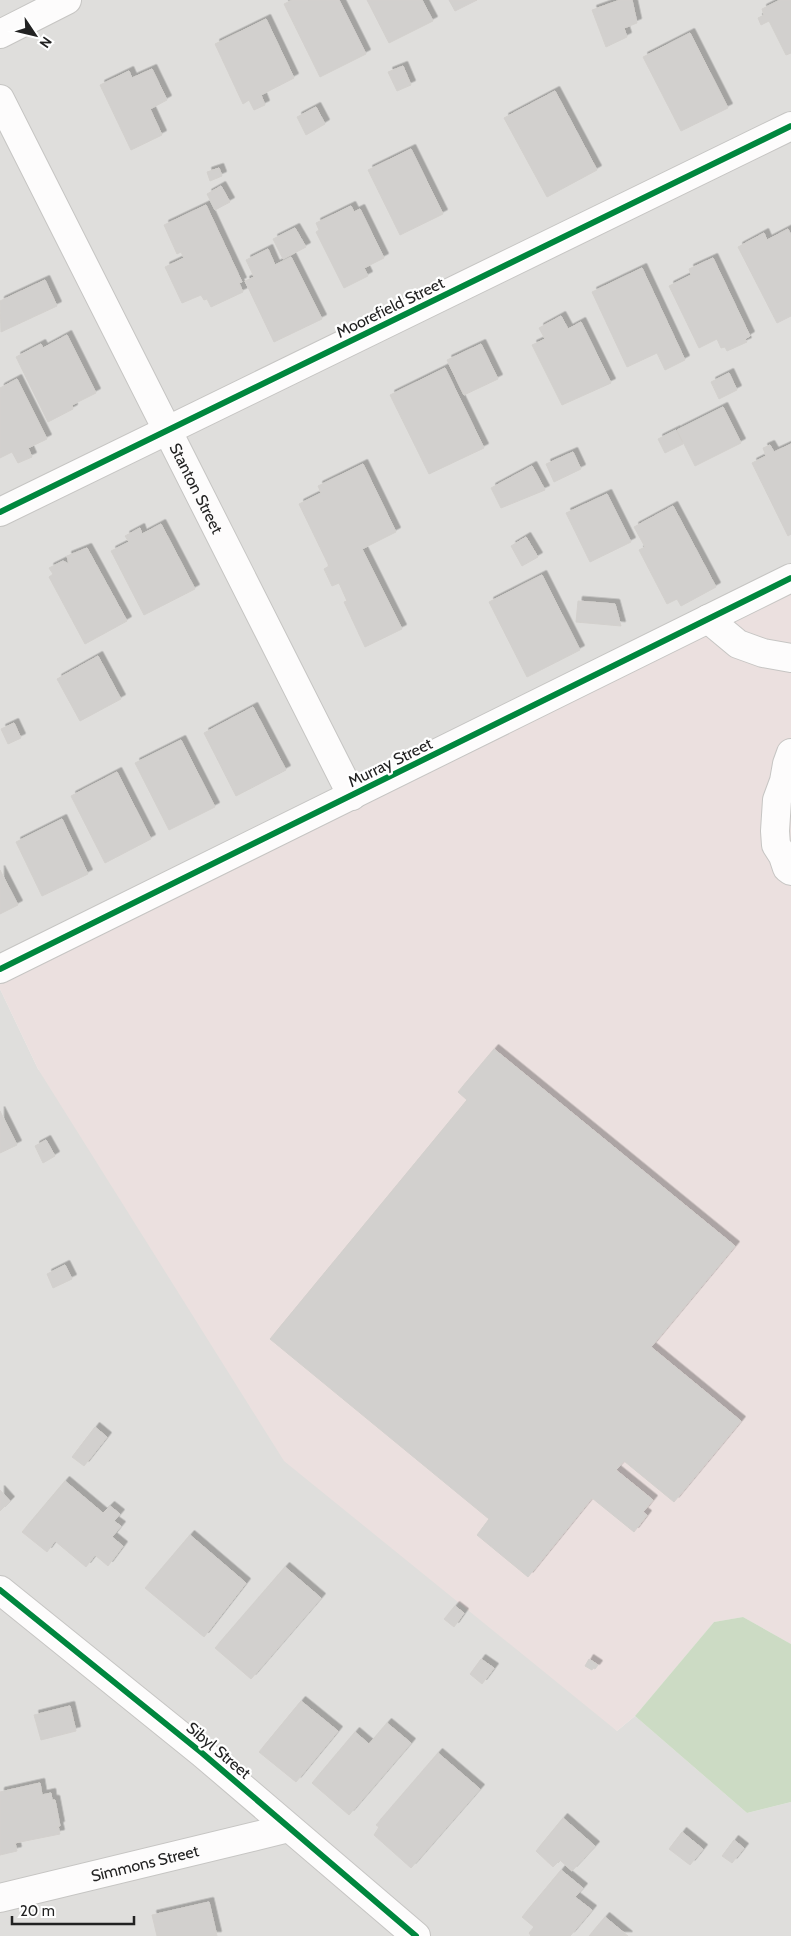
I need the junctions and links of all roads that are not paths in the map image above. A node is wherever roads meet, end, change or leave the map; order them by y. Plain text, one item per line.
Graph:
1 (67, 0) edge
2 (0, 34) edge
3 (0, 99) edge
4 (791, 126) edge
5 (168, 430) junction
6 (0, 512) edge
7 (791, 578) edge
8 (708, 618) junction
9 (791, 658) edge
10 (791, 753) edge
11 (352, 796) junction
12 (791, 871) edge
13 (0, 969) edge
14 (0, 1590) edge
15 (289, 1828) junction
16 (0, 1898) edge
17 (416, 1936) edge

1 - 2 street
3 - 5 street, Stanton Street
4 - 5 street, Moorefield Street
5 - 6 street, Moorefield Street
5 - 11 street, Stanton Street
7 - 8 street, Murray Street
8 - 9 street
8 - 11 street, Murray Street
10 - 12 street
11 - 13 street, Murray Street
14 - 15 street, Sibyl Street
15 - 16 street, Simmons Street
15 - 17 street, Sibyl Street

